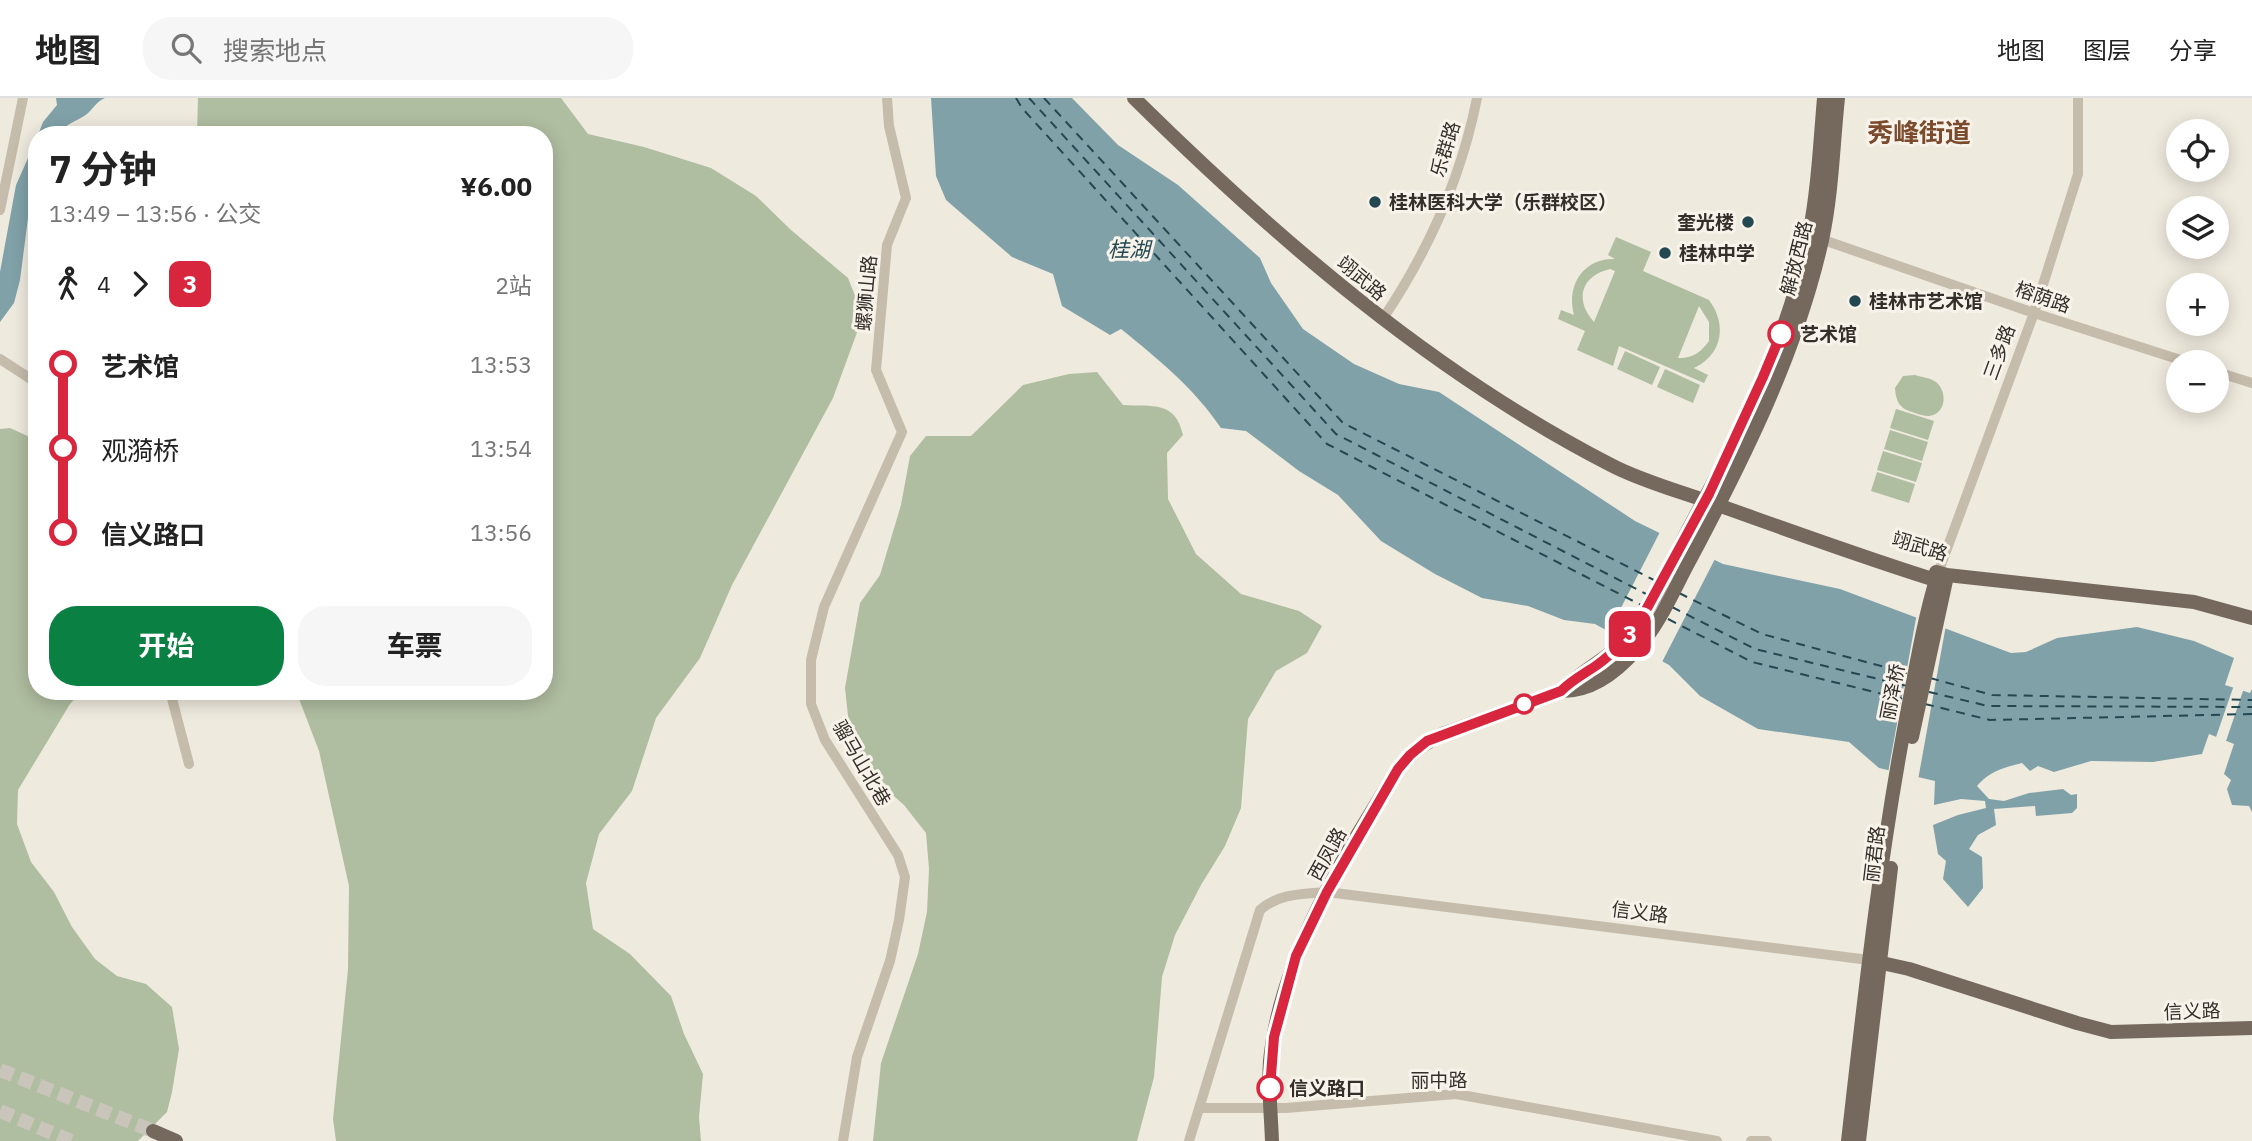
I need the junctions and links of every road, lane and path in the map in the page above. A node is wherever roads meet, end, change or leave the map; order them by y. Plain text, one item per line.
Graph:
1 (23, 98) edge
2 (887, 98) edge
3 (1134, 98) edge
4 (1477, 98) edge
5 (1824, 98) edge
6 (1838, 98) edge
7 (2078, 98) edge
8 (0, 210) edge
9 (1816, 237) junction
10 (2034, 313) junction
11 (1382, 320) junction
12 (2166, 355) edge
13 (0, 359) edge
14 (876, 370) joint
15 (2229, 376) edge
16 (28, 377) edge
17 (2252, 383) edge
18 (1713, 499) junction
19 (1941, 578) junction
20 (1932, 614) joint
21 (2252, 618) edge
22 (1620, 656) joint
23 (172, 700) edge
24 (189, 764) dead end
25 (1899, 779) joint
26 (1327, 892) junction
27 (1874, 961) junction
28 (2252, 1028) edge
29 (1200, 1108) junction
30 (1270, 1109) junction
31 (153, 1130) tunnel mouth
32 (176, 1141) edge
33 (843, 1141) edge
34 (1189, 1141) edge
35 (1272, 1141) edge
36 (1717, 1141) edge
37 (1751, 1141) edge
38 (1767, 1141) edge
39 (1848, 1141) edge
40 (1859, 1141) edge

1 - 8 street
2 - 14 street, 螺狮山路
3 - 11 main road, 翊武路
4 - 11 street, 乐群路
5 - 9 main road, 解放西路
6 - 9 main road, 解放西路
7 - 10 street, 三多路
9 - 10 street, 榕荫路
9 - 18 main road, 解放西路
10 - 12 street, 榕荫路
10 - 19 street, 三多路
11 - 18 main road, 翊武路
13 - 16 street
14 - 33 street, 骝马山北巷
15 - 17 street
18 - 19 main road, 翊武路
18 - 22 main road, 解放西路
19 - 20 main road, 三多路
19 - 21 main road, 翊武路
20 - 25 main road, 丽泽桥
22 - 26 main road, 西凤路
23 - 24 street
25 - 27 main road, 丽君路
26 - 27 street, 信义路
26 - 29 street, 信义路
26 - 30 main road, 西凤路
27 - 28 main road, 信义路
27 - 39 main road, 丽君路
27 - 40 main road, 丽君路
29 - 30 street, 丽中路
29 - 34 street, 信义路
30 - 35 main road, 西凤路
30 - 36 street, 丽中路
31 - 32 main road
37 - 38 street

